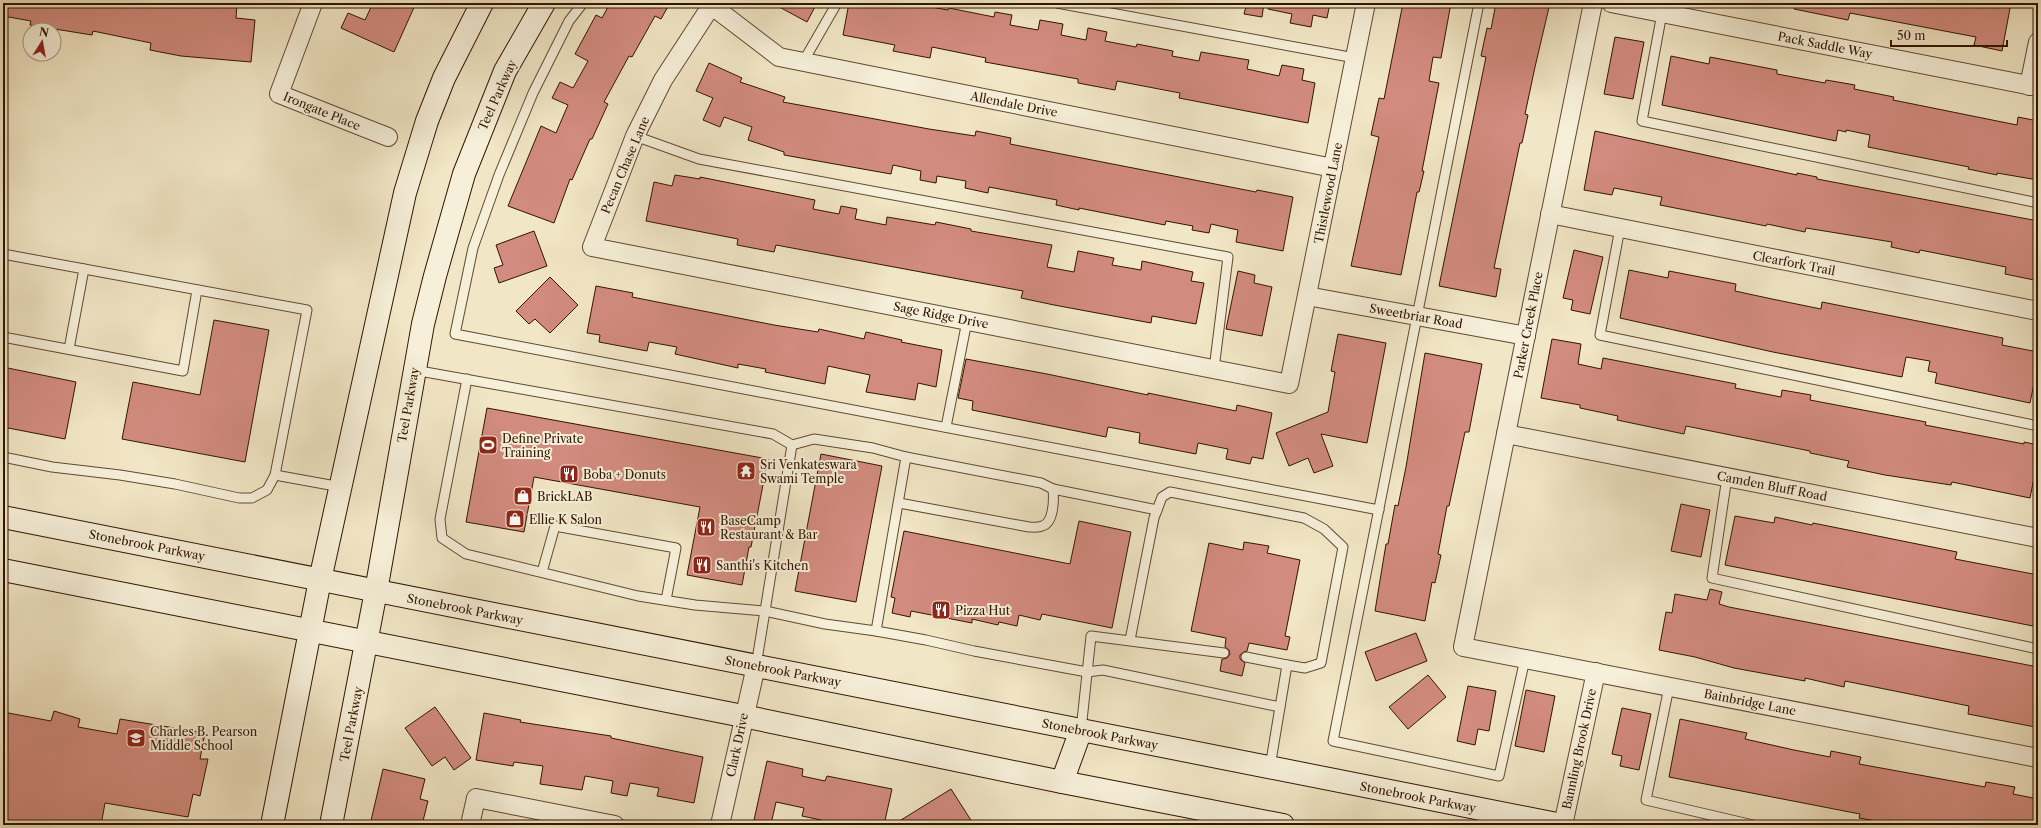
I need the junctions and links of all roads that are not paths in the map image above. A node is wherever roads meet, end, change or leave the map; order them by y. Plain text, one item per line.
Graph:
1 (313, 3) edge
2 (482, 3) edge
3 (544, 3) edge
4 (583, 3) edge
5 (837, 3) edge
6 (1057, 3) edge
7 (1366, 3) edge
8 (1479, 3) edge
9 (1593, 3) edge
10 (1611, 3) edge
11 (711, 4) edge
12 (1662, 13) junction
13 (2038, 42) edge
14 (1355, 58) junction
15 (803, 62) junction
16 (2034, 87) edge
17 (634, 136) junction
18 (388, 137) dead end
19 (1333, 168) junction
20 (2038, 203) edge
21 (1550, 214) junction
22 (1620, 228) junction
23 (592, 247) joint
24 (3, 254) edge
25 (84, 269) junction
26 (197, 290) junction
27 (1307, 296) junction
28 (2038, 311) edge
29 (1416, 316) junction
30 (967, 321) junction
31 (1526, 336) junction
32 (3, 337) edge
33 (68, 349) junction
34 (1214, 369) junction
35 (414, 370) junction
36 (467, 379) junction
37 (1290, 384) joint
38 (2038, 426) edge
39 (946, 427) junction
40 (1506, 434) junction
41 (792, 445) junction
42 (3, 457) edge
43 (906, 457) junction
44 (275, 475) junction
45 (1727, 477) junction
46 (341, 487) junction
47 (1053, 489) junction
48 (899, 503) junction
49 (1157, 510) junction
50 (1379, 510) junction
51 (3, 517) edge
52 (2038, 538) edge
53 (3, 570) edge
54 (542, 572) junction
55 (320, 580) junction
56 (376, 591) junction
57 (666, 600) junction
58 (765, 611) junction
59 (310, 630) junction
60 (876, 631) junction
61 (1130, 640) junction
62 (367, 642) junction
63 (1463, 647) joint
64 (2038, 649) edge
65 (1224, 653) dead end
66 (1246, 657) dead end
67 (1525, 659) junction
68 (1287, 665) junction
69 (756, 666) junction
70 (1087, 672) junction
71 (1596, 672) junction
72 (1669, 686) junction
73 (1280, 707) junction
74 (743, 716) junction
75 (1081, 730) junction
76 (2038, 758) edge
77 (1270, 767) junction
78 (1062, 782) junction
79 (272, 825) edge
80 (331, 825) edge
81 (470, 825) edge
82 (615, 825) edge
83 (720, 825) edge
84 (1283, 825) edge
85 (1563, 825) edge
86 (1753, 825) edge

1 - 18 street, Irongate Place
2 - 46 main road
3 - 35 main road, Teel Parkway
4 - 39 lane
5 - 15 lane
6 - 14 lane
7 - 14 street, Thistlewood Lane
8 - 29 lane
9 - 21 street, Parker Creek Place
10 - 12 street, Pack Saddle Way
11 - 15 street, Allendale Drive
11 - 17 street, Pecan Chase Lane
12 - 16 street, Pack Saddle Way
12 - 20 lane
13 - 16 street
14 - 19 street, Thistlewood Lane
15 - 19 street, Allendale Drive
17 - 23 street, Pecan Chase Lane
17 - 34 lane
19 - 27 street, Thistlewood Lane
21 - 22 street, Clearfork Trail
21 - 31 street, Parker Creek Place
22 - 28 street, Clearfork Trail
22 - 38 lane
23 - 30 street, Sage Ridge Drive
24 - 25 lane
25 - 26 lane
25 - 33 lane
26 - 33 lane
26 - 44 lane
27 - 29 street, Sweetbriar Road
27 - 37 street, Thistlewood Lane
29 - 31 street, Sweetbriar Road
29 - 50 lane
30 - 34 street, Sage Ridge Drive
30 - 39 lane
31 - 40 street, Parker Creek Place
32 - 33 lane
34 - 37 street, Sage Ridge Drive
35 - 36 lane
35 - 56 main road, Teel Parkway
36 - 41 lane
36 - 54 lane
39 - 50 lane
40 - 45 street, Camden Bluff Road
40 - 63 street, Parker Creek Place
41 - 43 lane
41 - 58 lane
42 - 44 lane
43 - 47 lane
43 - 48 lane
44 - 46 lane
45 - 52 street, Camden Bluff Road
45 - 64 lane
46 - 55 main road
47 - 48 lane
47 - 49 lane
48 - 60 lane
49 - 61 lane
49 - 68 lane
50 - 67 lane
51 - 55 main road, Stonebrook Parkway
53 - 59 main road
54 - 57 lane
54 - 57 lane
55 - 56 main road, Stonebrook Parkway
55 - 59 main road
56 - 62 main road, Teel Parkway
56 - 69 main road, Stonebrook Parkway
57 - 58 lane
58 - 60 lane
58 - 69 lane
59 - 62 main road
59 - 79 main road
60 - 70 lane
61 - 65 lane
61 - 70 lane
62 - 74 main road
62 - 80 main road, Teel Parkway
63 - 67 street, Bainbridge Lane
66 - 68 lane
67 - 71 street, Bainbridge Lane
68 - 73 lane
69 - 74 street, Clark Drive
69 - 75 main road, Stonebrook Parkway
70 - 73 lane
70 - 75 lane
71 - 72 street, Bainbridge Lane
71 - 85 street, Bannling Brook Drive
72 - 76 street, Bainbridge Lane
72 - 86 lane
73 - 77 lane
74 - 78 main road
74 - 83 street, Clark Drive
75 - 77 main road, Stonebrook Parkway
75 - 78 main road
77 - 85 main road, Stonebrook Parkway
78 - 84 main road
81 - 82 street

